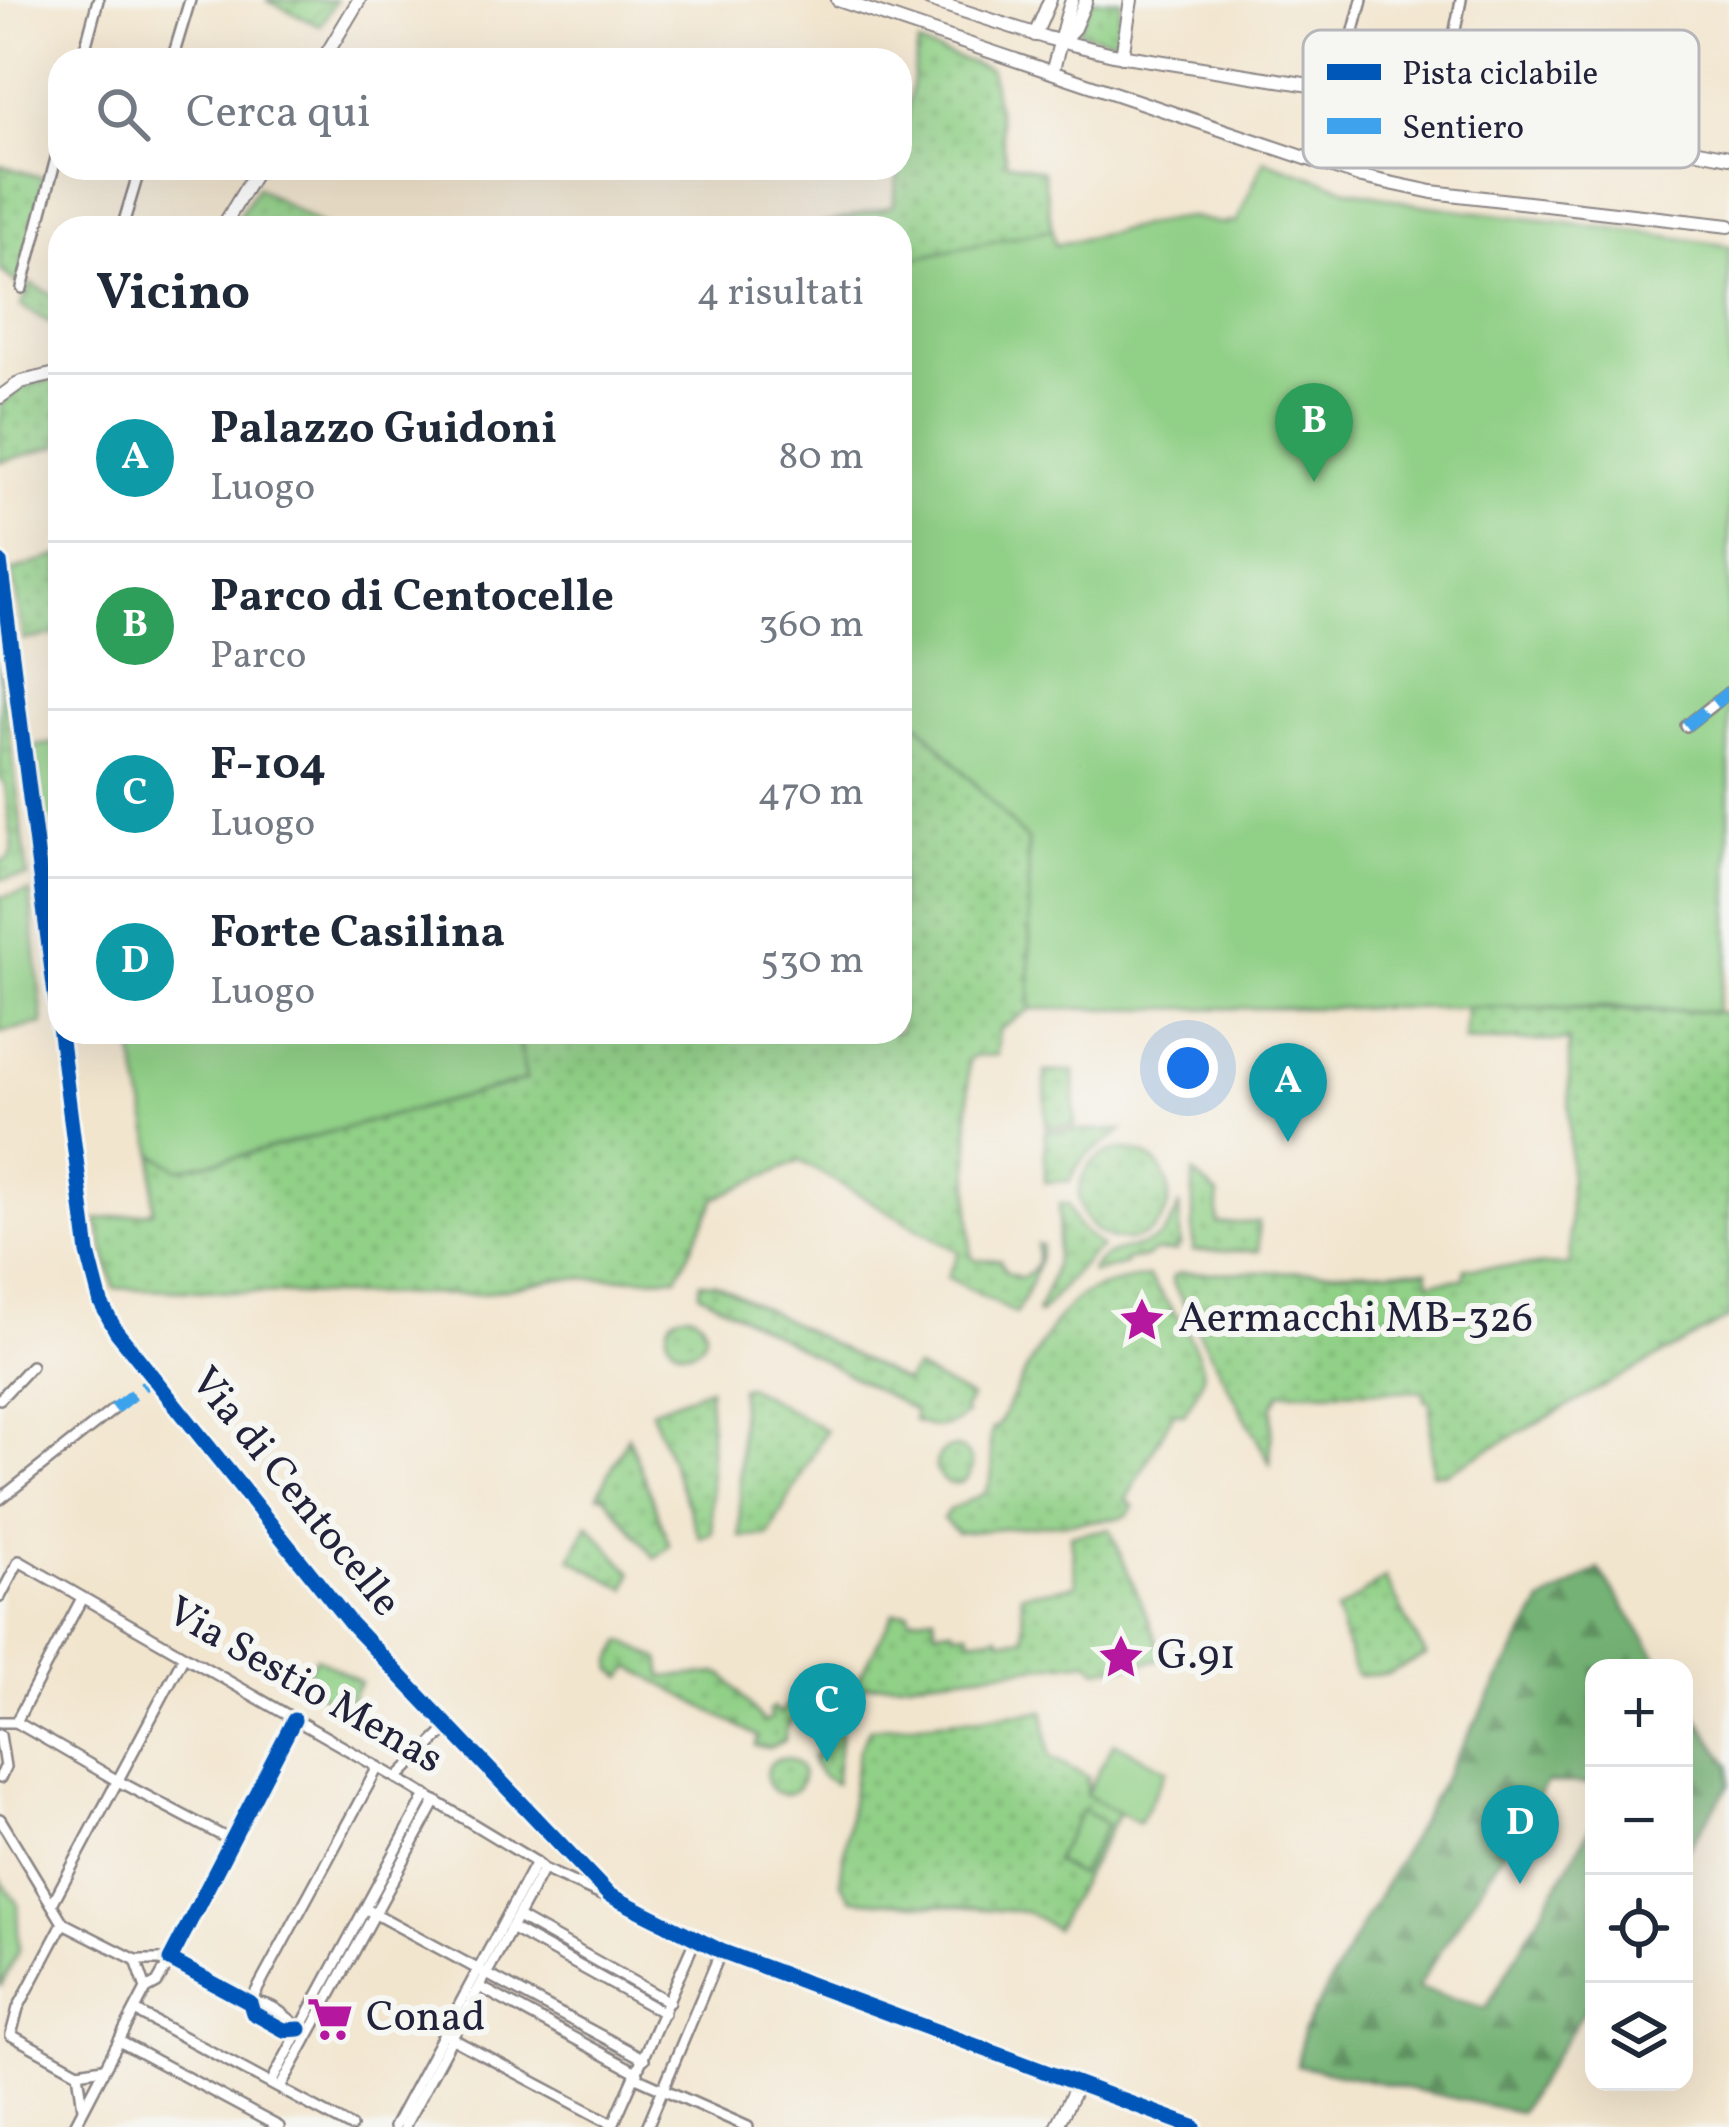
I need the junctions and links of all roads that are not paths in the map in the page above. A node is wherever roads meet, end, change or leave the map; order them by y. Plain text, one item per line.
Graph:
1 (98, 0) edge
2 (190, 0) edge
3 (359, 0) edge
4 (838, 0) edge
5 (929, 0) edge
6 (1050, 0) edge
7 (1072, 0) edge
8 (1086, 0) edge
9 (1131, 0) edge
10 (1362, 0) edge
11 (1461, 0) edge
12 (1354, 30) edge
13 (1455, 30) edge
14 (1035, 34) junction
15 (1061, 42) junction
16 (85, 48) edge
17 (176, 48) edge
18 (330, 48) edge
19 (1122, 56) junction
20 (1052, 72) junction
21 (1303, 86) edge
22 (1699, 151) edge
23 (1303, 157) edge
24 (1729, 157) edge
25 (1334, 168) edge
26 (50, 180) edge
27 (136, 180) edge
28 (251, 180) edge
29 (126, 216) edge
30 (230, 216) edge
31 (1729, 226) edge
32 (22, 288) dead end
33 (48, 376) edge
34 (0, 397) edge
35 (0, 562) edge
36 (4, 618) edge
37 (1729, 692) edge
38 (1686, 726) dead end
39 (48, 951) edge
40 (60, 1044) edge
41 (31, 1366) dead end
42 (0, 1399) edge
43 (114, 1409) dead end
44 (0, 1499) edge
45 (0, 1597) edge
46 (82, 1598) junction
47 (184, 1656) junction
48 (294, 1720) junction
49 (16, 1722) junction
50 (0, 1723) edge
51 (449, 1727) junction
52 (0, 1735) edge
53 (378, 1767) junction
54 (0, 1778) edge
55 (397, 1778) junction
56 (118, 1781) junction
57 (431, 1798) junction
58 (0, 1819) edge
59 (232, 1841) junction
60 (540, 1866) junction
61 (619, 1901) junction
62 (52, 1904) junction
63 (370, 1911) junction
64 (518, 1917) junction
65 (63, 1923) junction
66 (512, 1928) junction
67 (695, 1940) junction
68 (721, 1952) junction
69 (136, 1960) junction
70 (170, 1960) junction
71 (483, 1972) junction
72 (480, 1987) junction
73 (146, 1990) junction
74 (250, 2003) junction
75 (667, 2008) junction
76 (135, 2011) junction
77 (305, 2031) junction
78 (448, 2036) junction
79 (5, 2037) edge
80 (119, 2042) junction
81 (644, 2059) junction
82 (104, 2068) junction
83 (78, 2072) junction
84 (637, 2075) junction
85 (1078, 2084) junction
86 (276, 2086) junction
87 (664, 2090) junction
88 (418, 2093) junction
89 (82, 2112) junction
90 (613, 2126) edge
91 (74, 2127) edge
92 (279, 2127) edge
93 (351, 2127) edge
94 (394, 2127) edge
95 (404, 2127) edge
96 (647, 2127) edge
97 (748, 2127) edge
98 (1056, 2127) edge
99 (1194, 2127) edge

1 - 16 street
2 - 17 street
3 - 18 street
4 - 20 street
5 - 14 street
6 - 14 street
7 - 15 street
8 - 15 street
9 - 19 street
10 - 12 street
11 - 13 street
14 - 15 street
15 - 19 street
15 - 20 street
19 - 21 street
20 - 23 street
22 - 24 street
25 - 31 street
26 - 32 street
27 - 29 street
28 - 30 street
33 - 34 street
35 - 36 street, Via di Centocelle
36 - 39 street, Via di Centocelle
37 - 38 street
40 - 51 street, Via di Centocelle
41 - 42 street
43 - 44 street
45 - 46 street, Via Sestio Menas
46 - 47 street, Via Sestio Menas
46 - 49 street
47 - 48 street, Via Sestio Menas
47 - 56 street
48 - 53 street, Via Sestio Menas
48 - 59 street
49 - 50 street
49 - 56 street
51 - 55 street
51 - 61 street, Via di Centocelle
52 - 54 street
53 - 55 street, Via Sestio Menas
53 - 74 street
55 - 57 street, Via Sestio Menas
56 - 59 street
56 - 62 street
57 - 60 street, Via Sestio Menas
57 - 63 street
58 - 62 street
59 - 70 street
60 - 61 street, Via Sestio Menas
60 - 64 street
60 - 71 street
61 - 67 street, Via di Centocelle
62 - 65 street
63 - 71 street
63 - 77 street
64 - 66 street
64 - 75 street
65 - 69 street
65 - 79 street
66 - 71 street
66 - 75 street
67 - 68 street, Via di Centocelle
67 - 75 street
68 - 85 street, Via di Centocelle
68 - 87 street
69 - 70 street
69 - 73 street
70 - 73 street
70 - 74 street
71 - 72 street
71 - 78 street
71 - 81 street
72 - 78 street
72 - 84 street
73 - 76 street
74 - 77 street
75 - 81 street
76 - 80 street
76 - 86 street
77 - 86 street
78 - 88 street
78 - 90 street
79 - 83 street
80 - 82 street
80 - 92 street
81 - 84 street
82 - 83 street
82 - 89 street
83 - 89 street
84 - 87 street
84 - 90 street
85 - 98 street
85 - 99 street, Via di Centocelle
86 - 93 street
87 - 96 street
87 - 97 street
88 - 94 street
88 - 95 street
89 - 91 street

